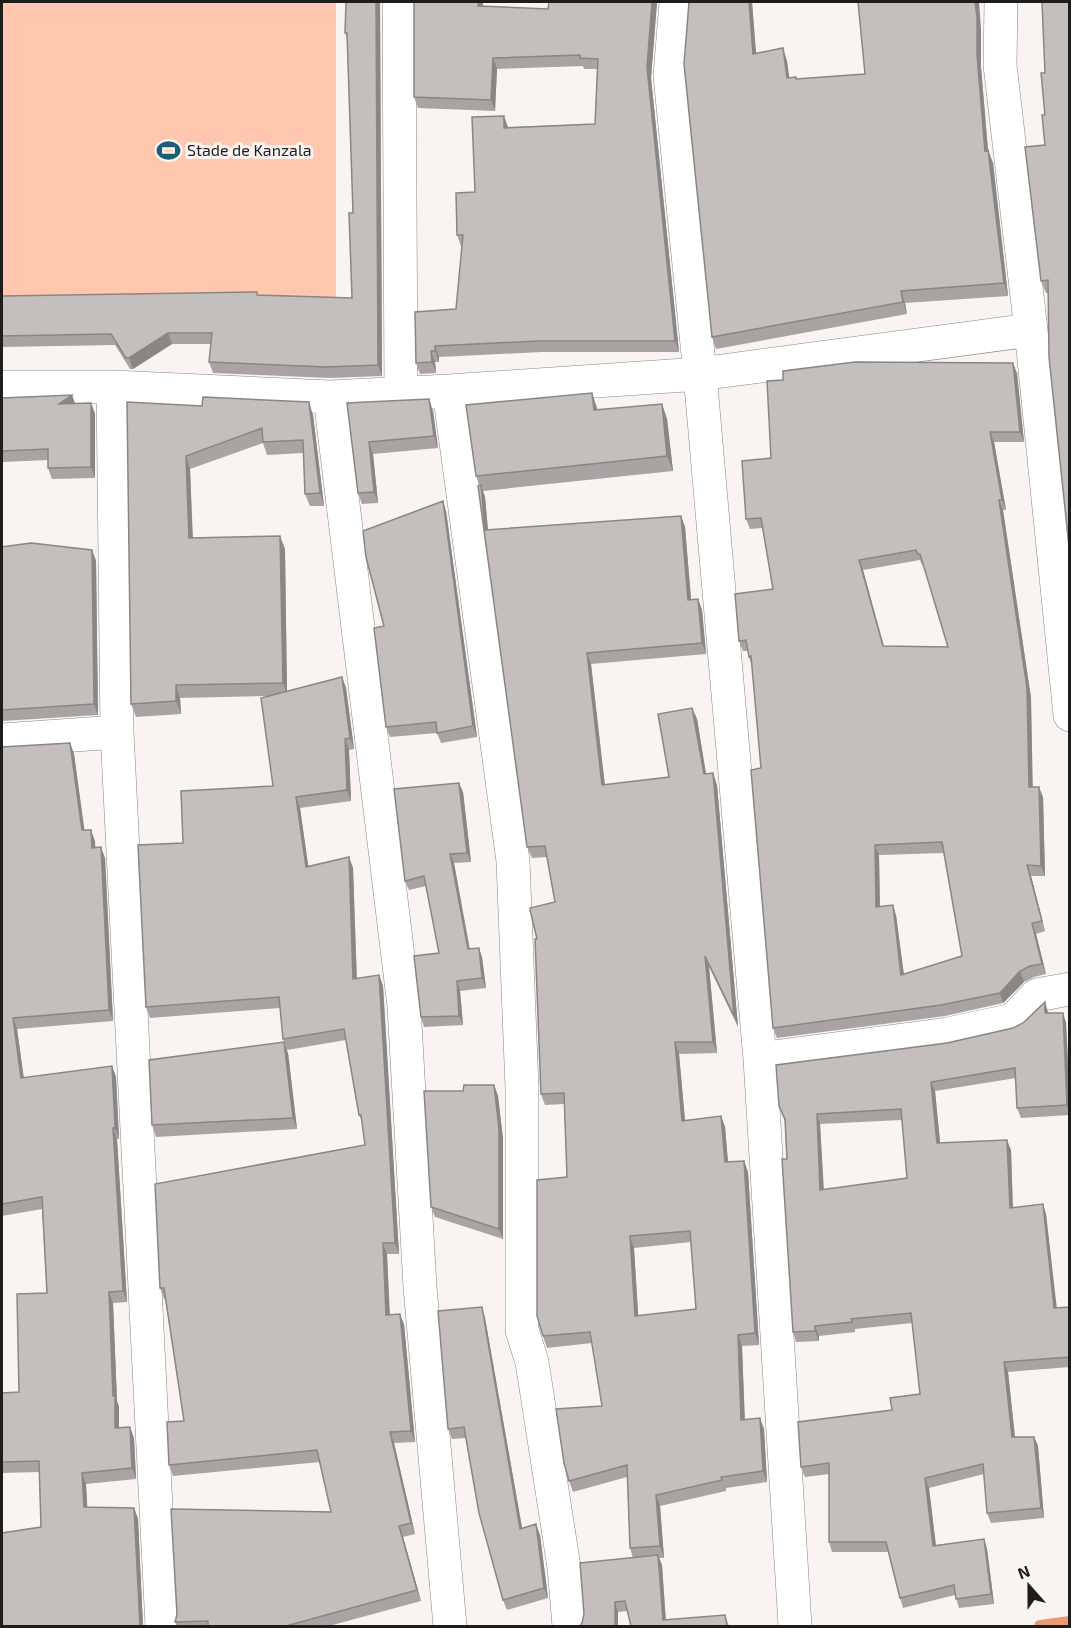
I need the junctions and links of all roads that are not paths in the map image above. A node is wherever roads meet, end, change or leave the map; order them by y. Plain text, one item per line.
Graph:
1 (399, 2) edge
2 (675, 2) edge
3 (1001, 2) edge
4 (1031, 330) junction
5 (700, 374) junction
6 (2, 387) edge
7 (113, 387) junction
8 (450, 391) junction
9 (401, 393) junction
10 (330, 397) junction
11 (1070, 715) edge
12 (117, 732) junction
13 (2, 740) edge
14 (1070, 989) edge
15 (760, 1059) junction
16 (162, 1626) edge
17 (450, 1626) edge
18 (569, 1626) edge
19 (795, 1626) edge

1 - 9 street
2 - 5 street
3 - 4 street
4 - 5 street
4 - 11 street
5 - 8 street
5 - 15 street
6 - 7 street
7 - 10 street
7 - 12 street
8 - 9 street
8 - 18 street
9 - 10 street
10 - 17 street
12 - 13 street
12 - 16 street
14 - 15 street
15 - 19 street

